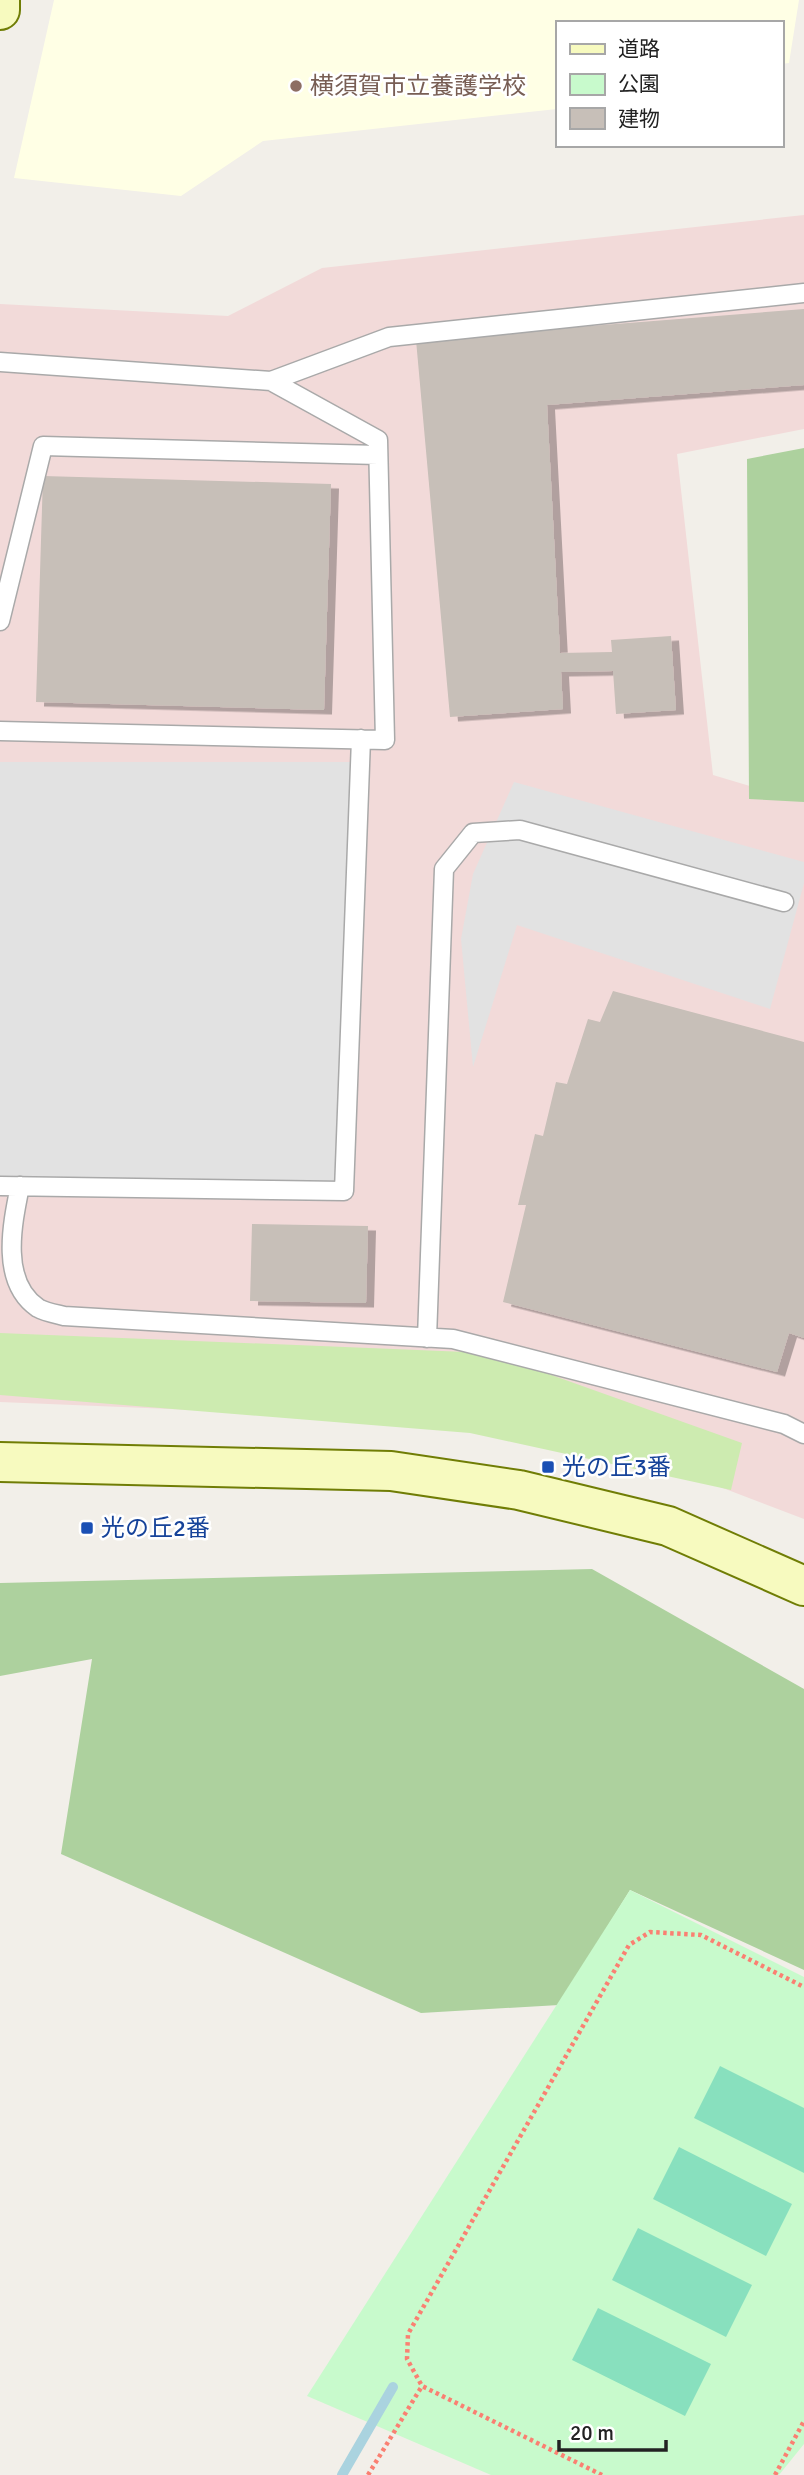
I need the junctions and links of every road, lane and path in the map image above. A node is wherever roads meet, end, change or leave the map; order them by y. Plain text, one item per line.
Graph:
1 (0, 1) edge
2 (0, 10) edge
3 (804, 293) edge
4 (0, 362) edge
5 (271, 381) junction
6 (378, 455) junction
7 (0, 621) edge
8 (0, 731) edge
9 (361, 739) junction
10 (784, 902) dead end
11 (0, 1186) edge
12 (20, 1186) junction
13 (427, 1338) junction
14 (804, 1434) edge
15 (0, 1462) edge
16 (804, 1586) edge
17 (804, 1987) edge
18 (422, 2386) junction
19 (804, 2421) edge
20 (369, 2475) edge
21 (602, 2475) edge
22 (775, 2475) edge

1 - 2 street
3 - 5 lane
4 - 5 lane
5 - 6 lane
6 - 7 lane
6 - 9 lane
8 - 9 lane
9 - 12 lane
10 - 13 lane
11 - 12 lane
12 - 13 lane
13 - 14 lane
15 - 16 street
17 - 18 path
18 - 20 path
18 - 21 path
19 - 22 path

